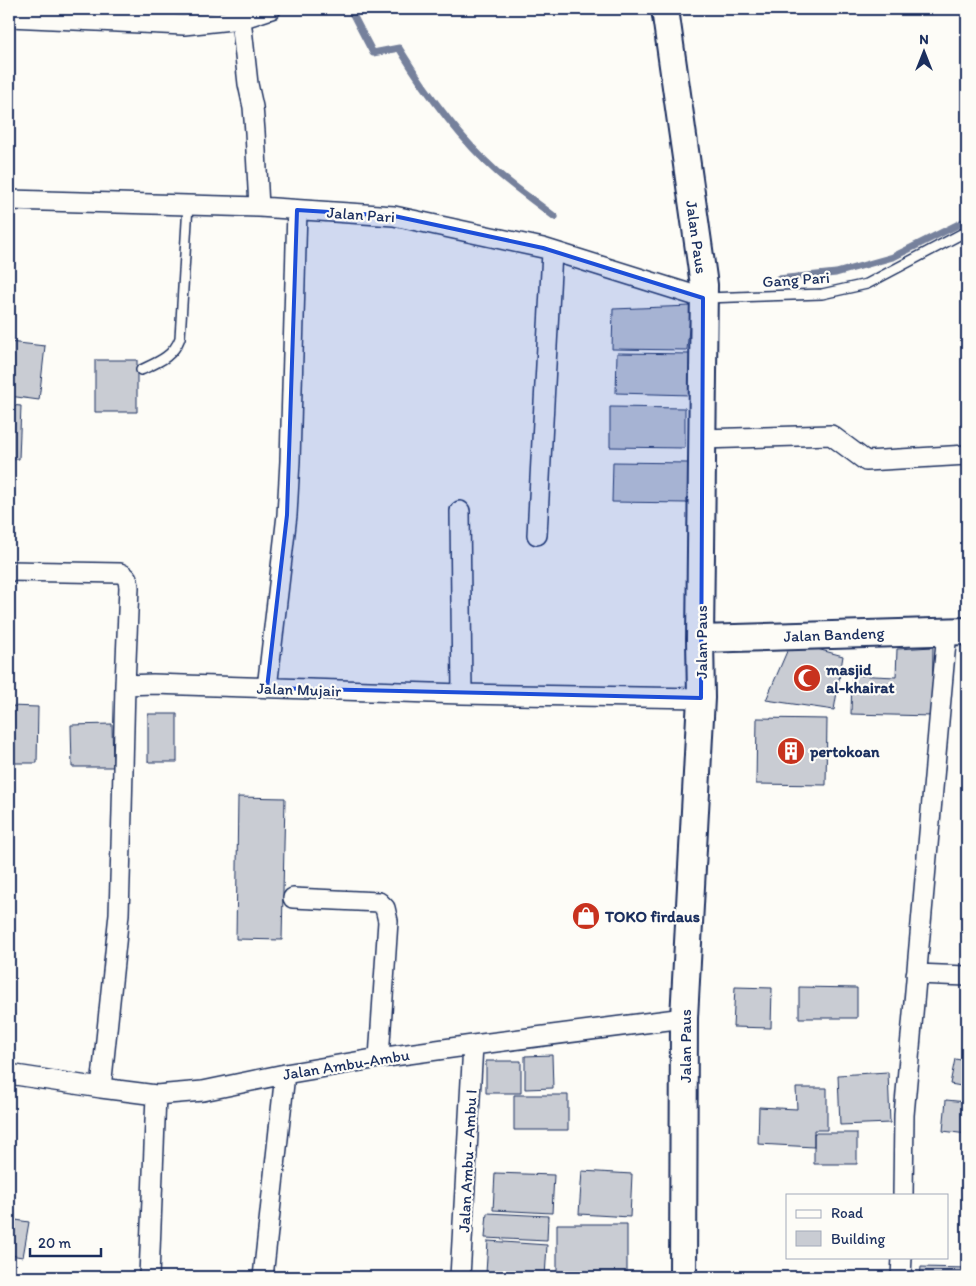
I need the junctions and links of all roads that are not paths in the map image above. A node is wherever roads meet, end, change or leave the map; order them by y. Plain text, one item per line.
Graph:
1 (271, 9) edge
2 (665, 9) edge
3 (9, 17) edge
4 (241, 19) junction
5 (9, 200) edge
6 (188, 205) junction
7 (259, 207) junction
8 (297, 210) junction
9 (967, 230) edge
10 (552, 252) junction
11 (703, 298) junction
12 (141, 370) dead end
13 (702, 439) junction
14 (967, 455) edge
15 (460, 512) dead end
16 (537, 534) dead end
17 (9, 571) edge
18 (957, 631) edge
19 (700, 639) junction
20 (125, 685) junction
21 (267, 688) junction
22 (462, 694) junction
23 (701, 698) junction
24 (293, 898) dead end
25 (916, 974) junction
26 (967, 976) edge
27 (684, 1018) junction
28 (473, 1044) junction
29 (379, 1058) junction
30 (9, 1074) edge
31 (285, 1074) junction
32 (101, 1088) junction
33 (156, 1095) junction
34 (903, 1194) edge
35 (902, 1258) edge
36 (149, 1277) edge
37 (263, 1277) edge
38 (460, 1277) edge
39 (683, 1277) edge
40 (902, 1277) edge

1 - 4 street
2 - 11 main road, Jalan Paus
3 - 4 street
4 - 7 street
5 - 6 street, Jalan Pari
6 - 7 street, Jalan Pari
6 - 12 lane
7 - 8 street, Jalan Pari
8 - 10 street, Jalan Pari
8 - 21 street
9 - 11 lane, Gang Pari
10 - 11 street, Jalan Pari
10 - 16 street
11 - 13 main road, Jalan Paus
13 - 14 street
13 - 19 main road, Jalan Paus
15 - 22 street
17 - 20 street
18 - 19 main road, Jalan Bandeng
18 - 25 street
19 - 23 main road, Jalan Paus
20 - 21 street, Jalan Mujair
20 - 32 street
21 - 22 street, Jalan Mujair
22 - 23 street, Jalan Mujair
23 - 27 main road, Jalan Paus
24 - 29 street
25 - 26 street
25 - 34 street
27 - 28 street, Jalan Ambu-Ambu
27 - 39 main road, Jalan Paus
28 - 29 street, Jalan Ambu-Ambu
28 - 38 street, Jalan Ambu - Ambu I
29 - 31 street, Jalan Ambu-Ambu
30 - 32 street, Jalan Ambu-Ambu
31 - 33 street, Jalan Ambu-Ambu
31 - 37 street
32 - 33 street, Jalan Ambu-Ambu
33 - 36 street
35 - 40 street

